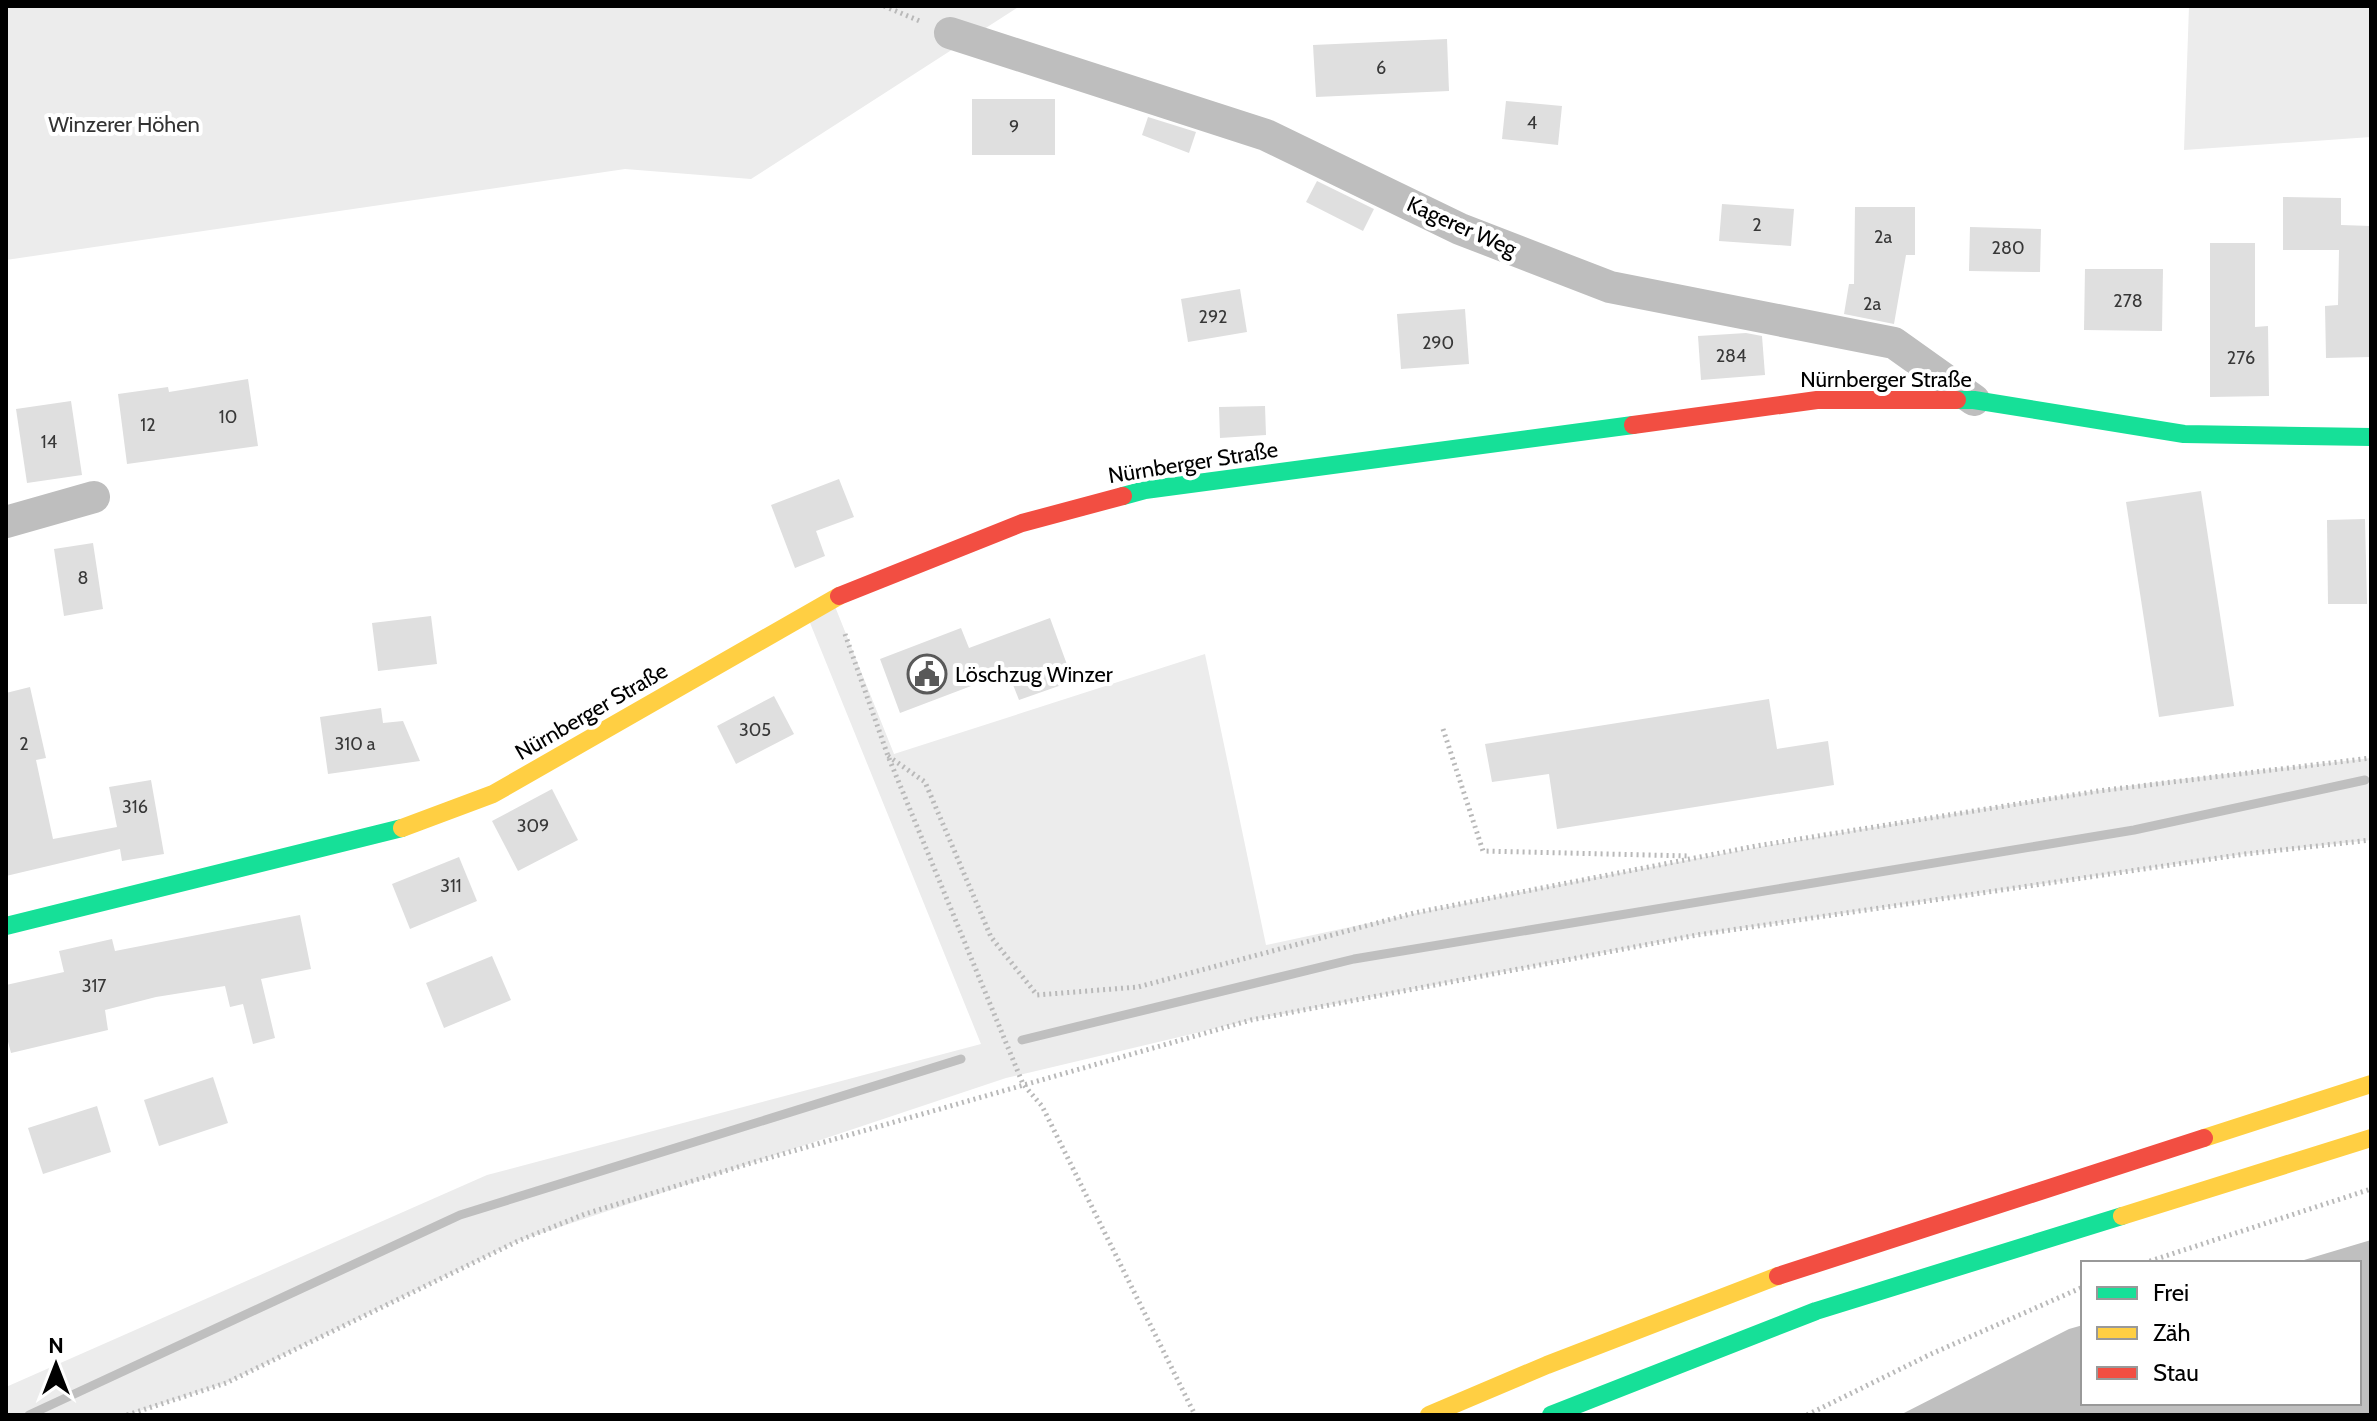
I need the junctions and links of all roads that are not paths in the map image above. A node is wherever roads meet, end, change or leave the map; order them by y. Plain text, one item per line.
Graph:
1 (950, 33) road end
2 (1974, 400) junction
3 (2371, 437) edge
4 (94, 497) dead end
5 (6, 522) edge
6 (6, 926) edge
7 (2371, 1084) edge
8 (2371, 1138) edge
9 (1429, 1415) edge
10 (1551, 1415) edge

1 - 2 street, Kagerer Weg
2 - 3 street, Nürnberger Straße
2 - 6 street, Nürnberger Straße
4 - 5 street
7 - 9 street
8 - 10 street

